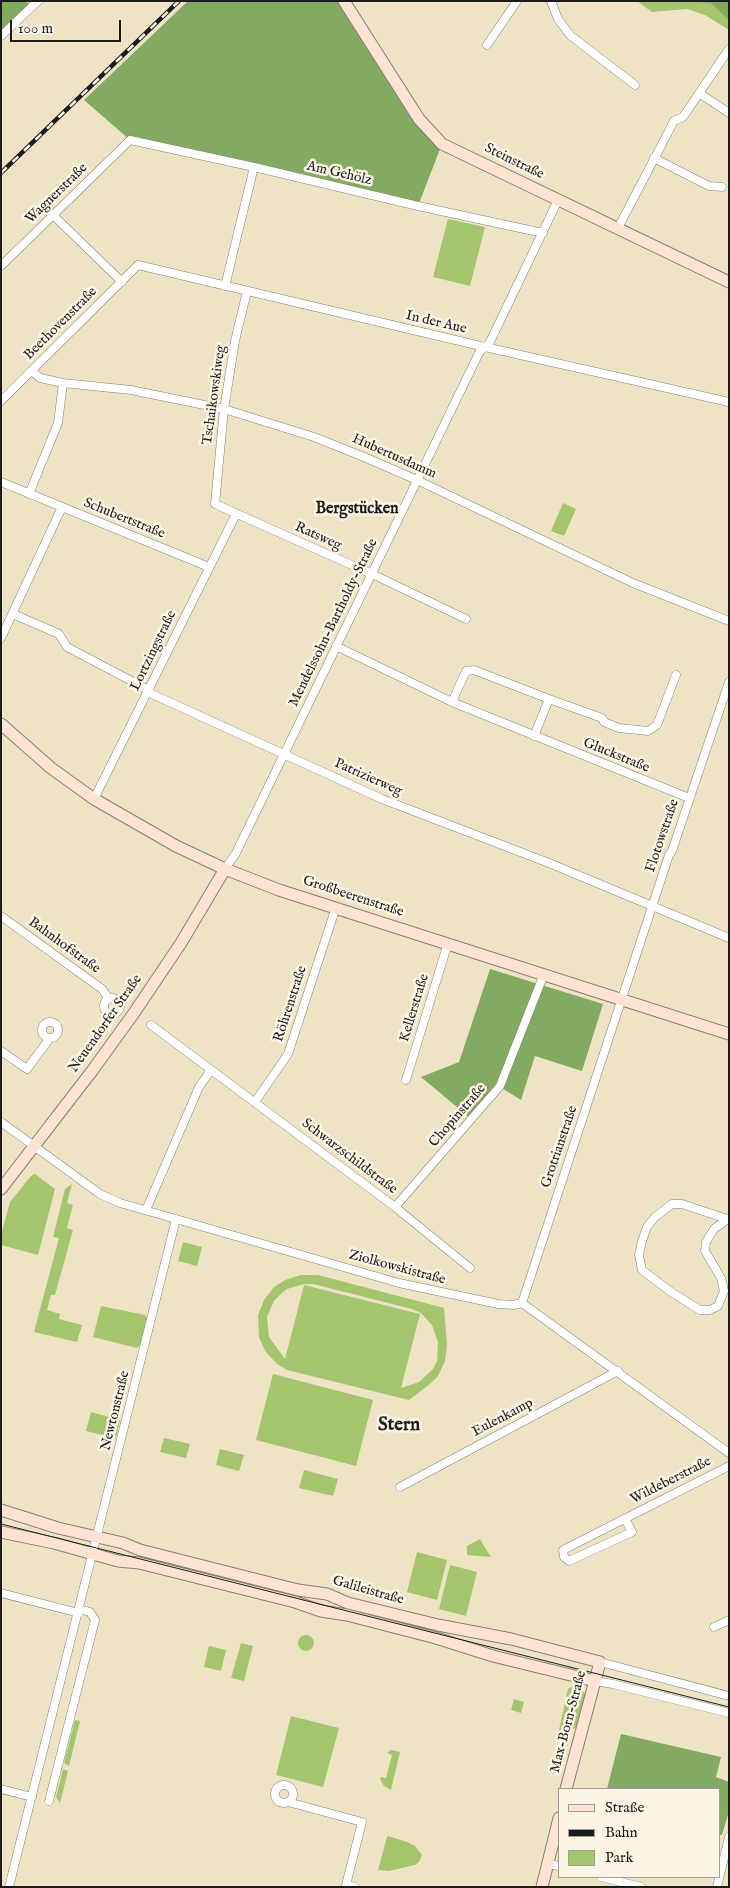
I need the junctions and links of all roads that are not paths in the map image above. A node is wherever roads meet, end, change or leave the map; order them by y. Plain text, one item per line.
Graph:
1 (38, 1) edge
2 (344, 1) edge
3 (517, 1) edge
4 (551, 1) edge
5 (1, 36) edge
6 (487, 45) dead end
7 (729, 49) edge
8 (635, 85) dead end
9 (699, 93) junction
10 (729, 113) edge
11 (130, 140) joint
12 (654, 158) junction
13 (254, 167) junction
14 (722, 186) dead end
15 (558, 200) junction
16 (53, 215) junction
17 (618, 228) junction
18 (543, 233) junction
19 (138, 265) joint
20 (1, 266) edge
21 (122, 282) junction
22 (729, 282) edge
23 (225, 286) junction
24 (246, 291) junction
25 (484, 348) junction
26 (32, 371) junction
27 (63, 382) junction
28 (1, 401) edge
29 (729, 402) edge
30 (224, 409) junction
31 (416, 480) junction
32 (1, 482) edge
33 (29, 494) junction
34 (215, 504) joint
35 (62, 508) junction
36 (236, 514) junction
37 (209, 567) junction
38 (372, 574) junction
39 (13, 614) junction
40 (466, 619) dead end
41 (729, 621) edge
42 (1, 638) edge
43 (336, 646) junction
44 (676, 675) dead end
45 (729, 682) edge
46 (148, 691) junction
47 (549, 698) junction
48 (452, 702) junction
49 (1, 724) edge
50 (534, 736) junction
51 (284, 754) junction
52 (690, 798) junction
53 (94, 799) junction
54 (225, 869) junction
55 (653, 907) junction
56 (336, 908) junction
57 (1, 916) edge
58 (729, 938) edge
59 (448, 943) junction
60 (544, 974) junction
61 (109, 999) dead end
62 (622, 1000) junction
63 (151, 1025) dead end
64 (729, 1034) edge
65 (50, 1038) dead end
66 (1, 1051) edge
67 (211, 1070) junction
68 (406, 1080) dead end
69 (255, 1102) junction
70 (1, 1122) edge
71 (35, 1147) junction
72 (1, 1189) edge
73 (395, 1207) junction
74 (146, 1210) junction
75 (728, 1218) edge
76 (176, 1219) junction
77 (470, 1268) dead end
78 (522, 1303) junction
79 (618, 1371) junction
80 (729, 1453) edge
81 (729, 1466) edge
82 (400, 1487) dead end
83 (1, 1510) edge
84 (625, 1519) junction
85 (1, 1532) edge
86 (97, 1537) junction
87 (93, 1554) junction
88 (1, 1593) edge
89 (79, 1611) junction
90 (729, 1620) edge
91 (714, 1627) dead end
92 (600, 1662) junction
93 (595, 1681) junction
94 (729, 1696) edge
95 (729, 1713) edge
96 (566, 1788) edge
97 (1, 1789) edge
98 (32, 1797) junction
99 (49, 1801) dead end
100 (288, 1802) dead end
101 (558, 1826) edge
102 (729, 1837) edge
103 (723, 1846) edge
104 (720, 1864) edge
105 (553, 1865) edge
106 (605, 1878) edge
107 (9, 1887) edge
108 (354, 1887) edge
109 (542, 1887) edge
110 (641, 1887) edge

1 - 5 street
2 - 15 street, Steinstraße
3 - 6 street
4 - 8 street
7 - 9 street
9 - 10 street
9 - 12 street
11 - 13 street, Am Gehölz
11 - 16 street, Wagnerstraße
12 - 14 street
12 - 17 street
13 - 18 street, Am Gehölz
13 - 23 street
15 - 17 street, Steinstraße
15 - 18 street, Mendelssohn-Bartholdy-Straße
16 - 20 street, Wagnerstraße
16 - 21 street
17 - 22 street, Steinstraße
18 - 25 street, Mendelssohn-Bartholdy-Straße
19 - 21 street, Beethovenstraße
19 - 23 street, In der Aue
21 - 26 street, Beethovenstraße
23 - 24 street, In der Aue
24 - 25 street, In der Aue
24 - 30 street, Tschaikowskiweg
25 - 29 street, In der Aue
25 - 31 street, Mendelssohn-Bartholdy-Straße
26 - 27 street, Hubertusdamm
26 - 28 street, Beethovenstraße
27 - 30 street, Hubertusdamm
27 - 33 street
30 - 31 street, Hubertusdamm
30 - 34 street, Tschaikowskiweg
31 - 38 street, Mendelssohn-Bartholdy-Straße
31 - 41 street, Hubertusdamm
32 - 33 street, Schubertstraße
33 - 35 street, Schubertstraße
34 - 36 street, Ratsweg
35 - 37 street, Schubertstraße
35 - 39 street
36 - 37 street, Lortzingstraße
36 - 38 street, Ratsweg
37 - 46 street, Lortzingstraße
38 - 40 street, Ratsweg
38 - 43 street, Mendelssohn-Bartholdy-Straße
39 - 42 street
39 - 46 street, Patrizierweg
43 - 48 street, Gluckstraße
43 - 51 street, Mendelssohn-Bartholdy-Straße
44 - 47 street, Gluckstraße
45 - 52 street, Flotowstraße
46 - 51 street, Patrizierweg
46 - 53 street, Lortzingstraße
47 - 48 street, Gluckstraße
47 - 50 street
48 - 50 street, Gluckstraße
49 - 53 street, Großbeerenstraße
50 - 52 street, Gluckstraße
51 - 54 street, Mendelssohn-Bartholdy-Straße
51 - 55 street, Patrizierweg
52 - 55 street, Flotowstraße
53 - 54 street, Großbeerenstraße
54 - 56 street, Großbeerenstraße
54 - 71 street, Neuendorfer Straße
55 - 58 street, Patrizierweg
55 - 62 street, Flotowstraße
56 - 59 street, Großbeerenstraße
56 - 69 street, Röhrenstraße
57 - 61 street, Bahnhofstraße
59 - 60 street, Großbeerenstraße
59 - 68 street, Kellerstraße
60 - 62 street, Großbeerenstraße
60 - 73 street, Chopinstraße
62 - 64 street, Großbeerenstraße
62 - 78 street, Grotrianstraße
63 - 67 street, Schwarzschildstraße
65 - 66 street
67 - 69 street, Schwarzschildstraße
67 - 74 street
69 - 73 street, Schwarzschildstraße
70 - 71 street, Ziolkowskistraße
71 - 72 street, Neuendorfer Straße
71 - 74 street, Ziolkowskistraße
73 - 77 street, Schwarzschildstraße
74 - 76 street, Ziolkowskistraße
75 - 75 street
76 - 78 street, Ziolkowskistraße
76 - 86 street, Newtonstraße
78 - 79 street
79 - 80 street
79 - 82 street, Eulenkamp
81 - 84 street, Wildeberstraße
83 - 86 street, Galileistraße
84 - 84 street, Wildeberstraße
85 - 87 street, Galileistraße
86 - 87 street, Newtonstraße
86 - 92 street, Galileistraße
87 - 89 street, Newtonstraße
87 - 93 street, Galileistraße
88 - 89 street
89 - 98 street, Newtonstraße
89 - 99 street
90 - 91 street
92 - 93 street, Max-Born-Straße
92 - 94 street, Galileistraße
93 - 95 street, Galileistraße
93 - 96 street, Max-Born-Straße
97 - 98 street
98 - 107 street, Newtonstraße
100 - 108 street
101 - 105 street
102 - 103 street
103 - 104 street
105 - 109 street
106 - 110 street

